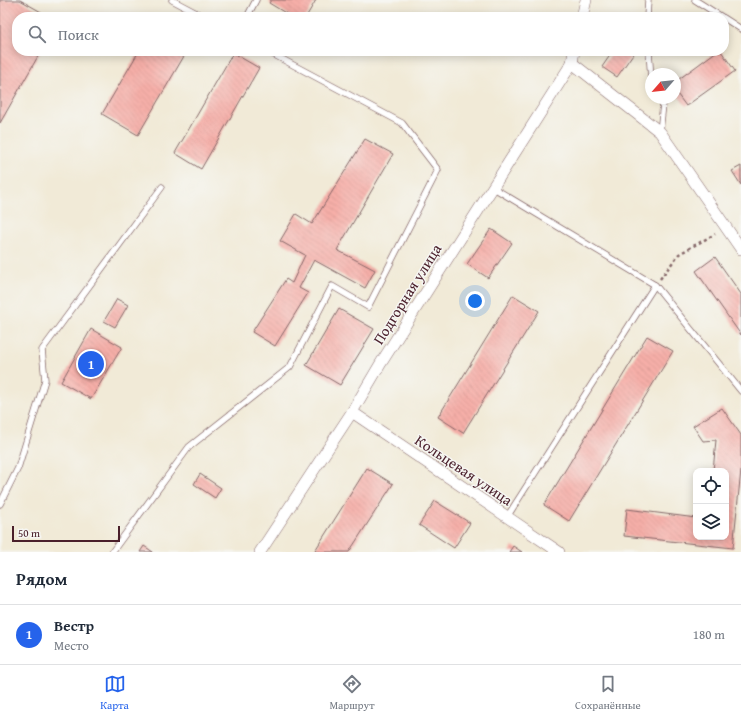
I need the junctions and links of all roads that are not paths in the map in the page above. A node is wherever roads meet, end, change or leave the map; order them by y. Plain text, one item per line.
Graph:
1 (172, 0) edge
2 (256, 0) edge
3 (586, 0) edge
4 (648, 0) edge
5 (695, 0) edge
6 (195, 12) edge
7 (250, 12) edge
8 (583, 12) edge
9 (647, 12) edge
10 (714, 12) edge
11 (729, 22) edge
12 (741, 29) edge
13 (276, 56) edge
14 (573, 56) edge
15 (649, 56) edge
16 (572, 63) junction
17 (650, 68) edge
18 (663, 104) edge
19 (660, 132) junction
20 (162, 187) dead end
21 (492, 187) junction
22 (741, 249) edge
23 (655, 285) junction
24 (741, 391) edge
25 (352, 412) junction
26 (0, 504) edge
27 (507, 517) junction
28 (112, 552) edge
29 (260, 552) edge
30 (559, 552) edge

1 - 6 lane
2 - 7 lane
3 - 8 street
4 - 9 lane
5 - 10 lane
11 - 12 lane
13 - 28 lane
14 - 16 street, Подгорная улица
15 - 17 lane
16 - 19 street
16 - 21 street, Подгорная улица
18 - 19 lane
19 - 22 street
20 - 26 lane
21 - 23 lane
21 - 25 street, Подгорная улица
23 - 24 lane
23 - 27 lane
25 - 27 street, Кольцевая улица
25 - 29 street, Подгорная улица
27 - 30 street, Кольцевая улица

